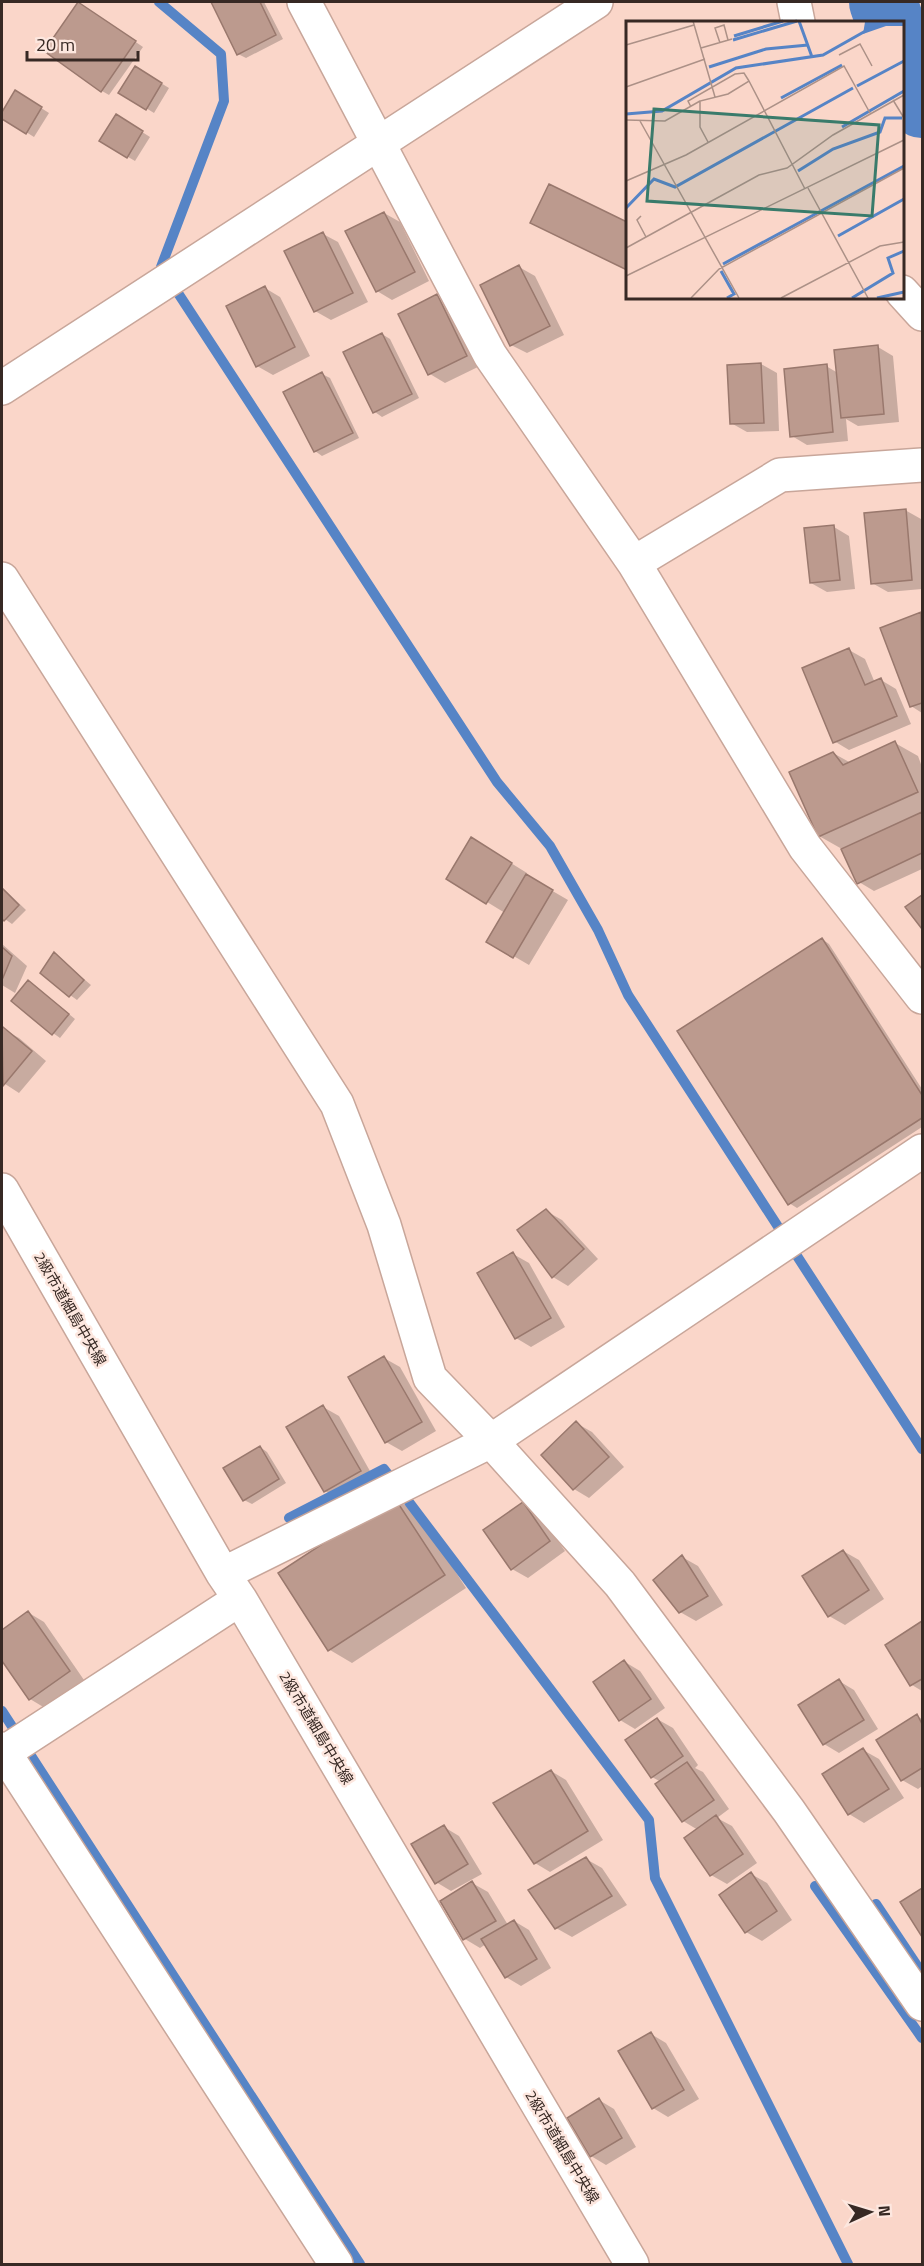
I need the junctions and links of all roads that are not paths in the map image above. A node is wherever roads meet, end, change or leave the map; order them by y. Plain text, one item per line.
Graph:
1 (304, 2) edge
2 (596, 2) edge
3 (794, 2) edge
4 (798, 21) edge
5 (378, 144) junction
6 (903, 293) edge
7 (922, 314) edge
8 (2, 388) edge
9 (922, 465) edge
10 (634, 563) junction
11 (2, 579) edge
12 (922, 997) edge
13 (922, 1151) edge
14 (2, 1190) edge
15 (491, 1441) junction
16 (231, 1587) junction
17 (2, 1752) edge
18 (922, 2004) edge
19 (336, 2265) edge
20 (632, 2265) edge

1 - 5 street
2 - 5 street
3 - 4 street
5 - 8 street
5 - 10 street
6 - 7 street
9 - 10 street
10 - 12 street
11 - 15 street
13 - 15 street
14 - 16 street, 2級市道細島中央線
15 - 16 street
15 - 18 street
16 - 17 street
16 - 20 street, 2級市道細島中央線
17 - 19 street

